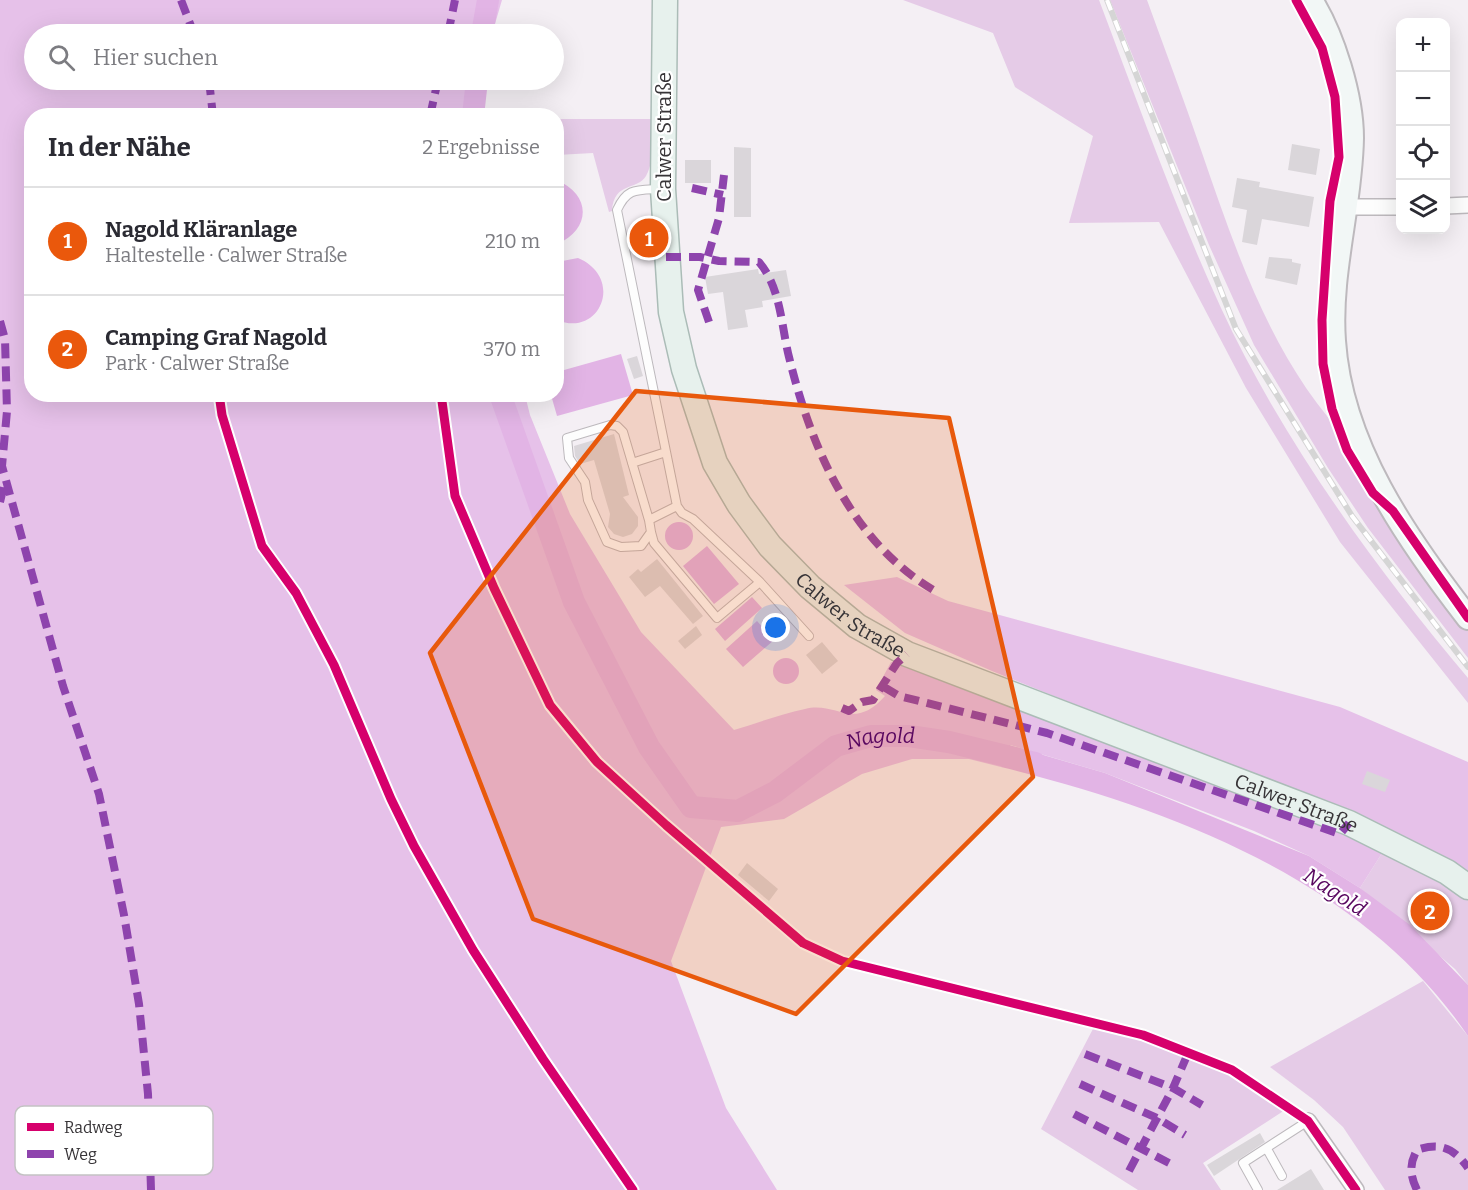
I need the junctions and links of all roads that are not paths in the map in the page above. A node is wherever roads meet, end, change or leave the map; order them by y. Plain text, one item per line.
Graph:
1 (665, 0) edge
2 (1311, 0) edge
3 (663, 189) junction
4 (1468, 205) edge
5 (1450, 206) edge
6 (1346, 207) junction
7 (1396, 207) edge
8 (666, 452) junction
9 (632, 463) junction
10 (677, 506) junction
11 (649, 520) junction
12 (651, 532) junction
13 (760, 582) junction
14 (1465, 610) edge
15 (809, 636) dead end
16 (1468, 886) edge
17 (1308, 1121) joint
18 (1267, 1149) junction
19 (1282, 1176) dead end
20 (1258, 1190) edge
21 (1356, 1190) edge

1 - 3 main road, Calwer Straße
2 - 6 street
3 - 8 lane
3 - 16 main road, Calwer Straße
4 - 5 street
6 - 7 street
6 - 14 street
8 - 9 lane
8 - 10 lane
9 - 11 lane
9 - 12 lane
10 - 11 lane
10 - 13 lane
11 - 12 lane
12 - 13 lane
13 - 15 lane
17 - 18 lane
17 - 21 street
18 - 19 lane
18 - 20 lane

